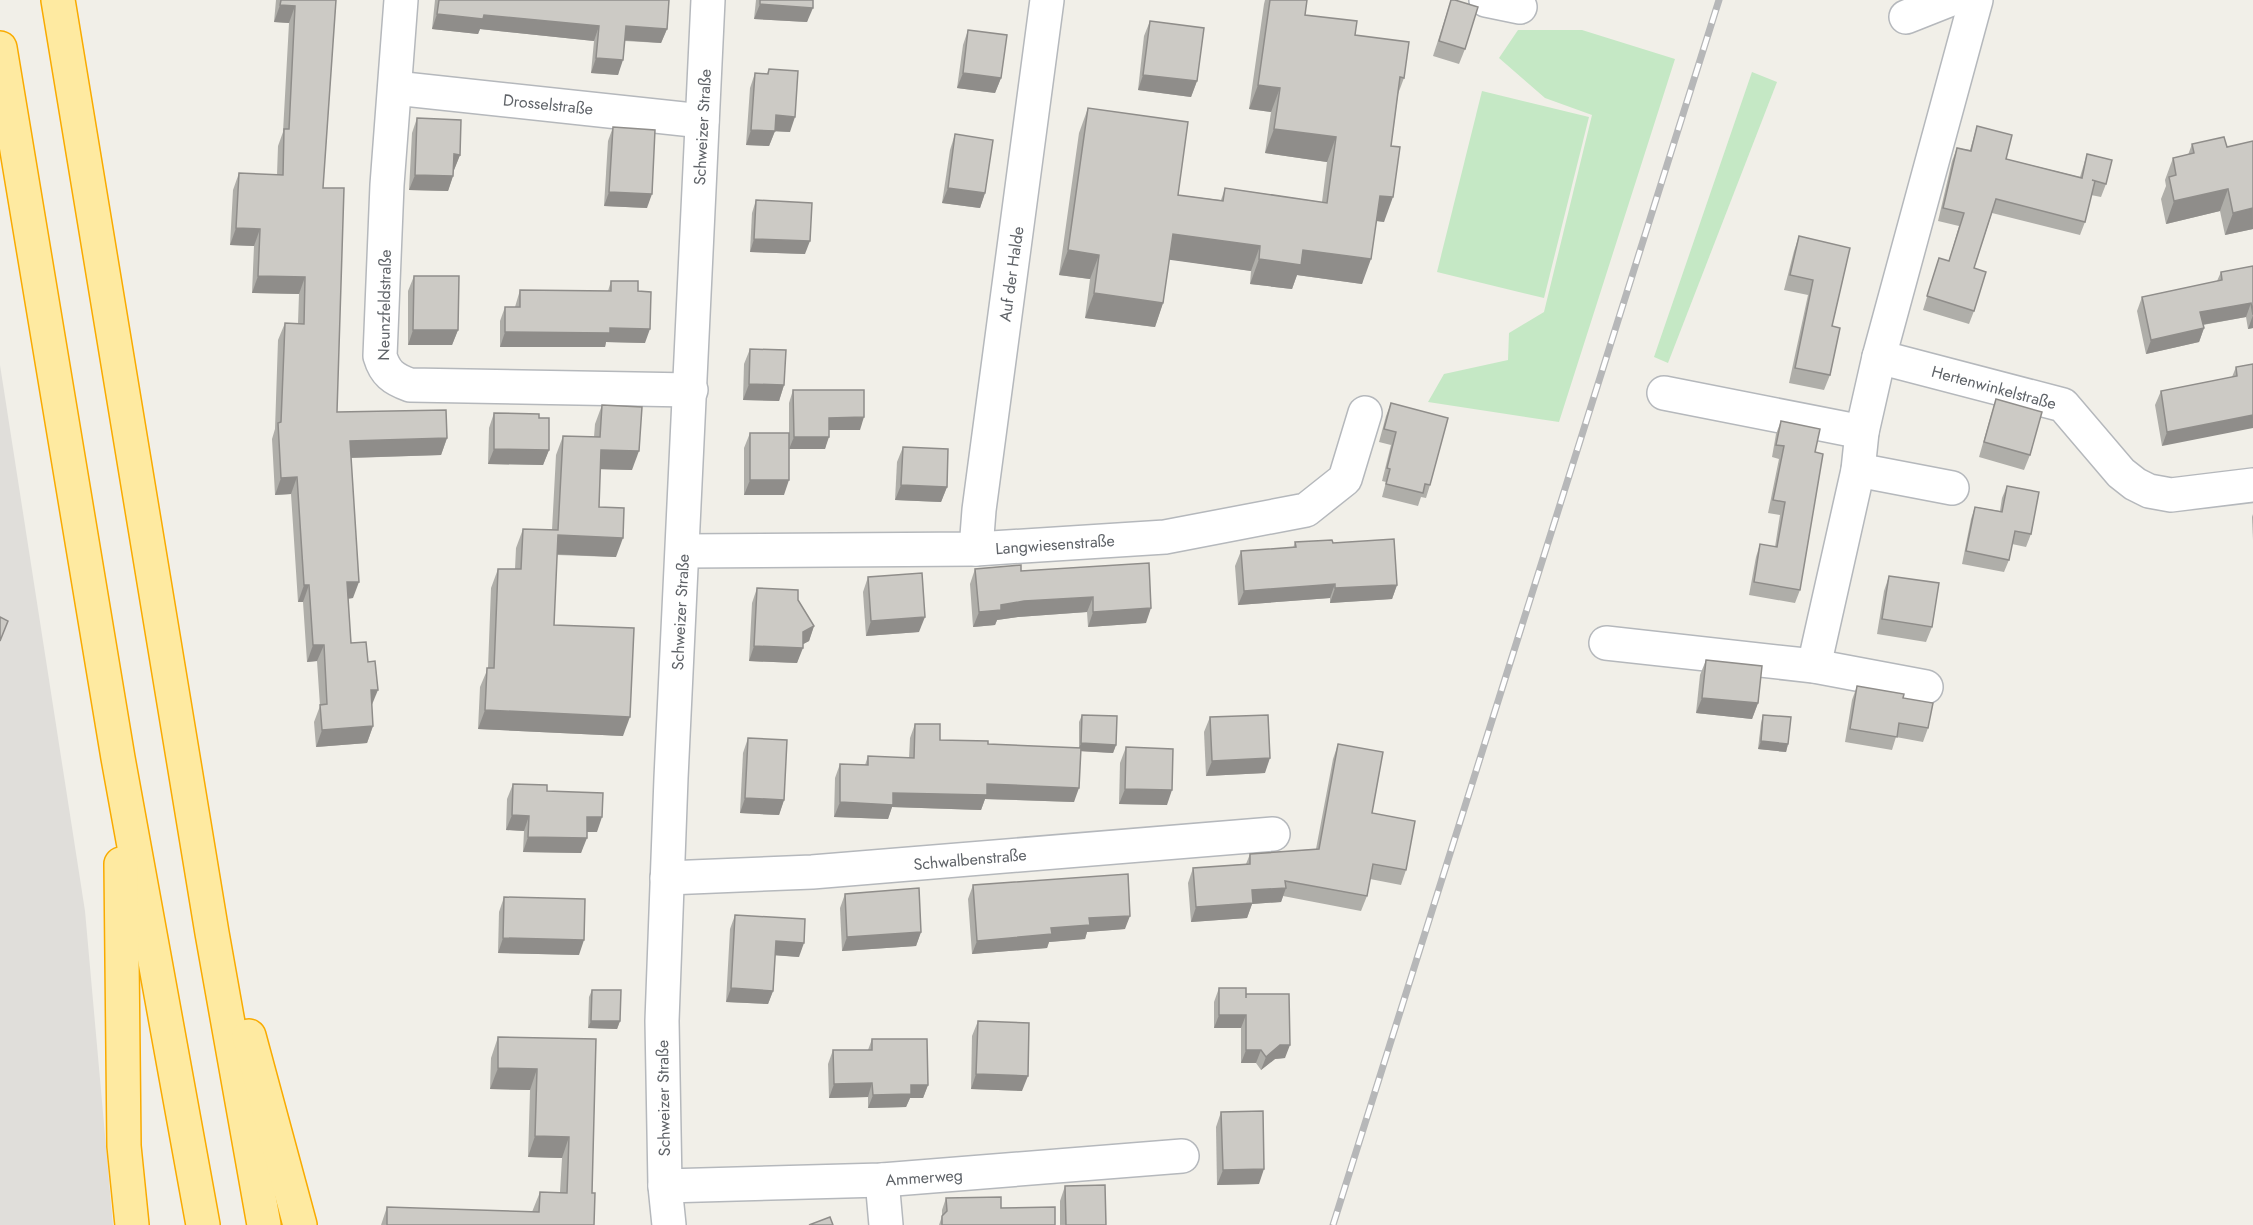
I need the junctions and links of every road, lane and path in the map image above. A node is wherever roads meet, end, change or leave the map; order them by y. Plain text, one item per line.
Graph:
1 (58, 0) edge
2 (401, 0) edge
3 (708, 0) edge
4 (1047, 0) edge
5 (1486, 0) edge
6 (1949, 0) edge
7 (1976, 0) edge
8 (1520, 7) dead end
9 (1906, 17) dead end
10 (0, 48) edge
11 (394, 88) junction
12 (702, 121) junction
13 (1879, 357) junction
14 (691, 390) junction
15 (1664, 393) dead end
16 (1365, 413) dead end
17 (1862, 432) junction
18 (1858, 470) junction
19 (2253, 484) edge
20 (1952, 488) dead end
21 (976, 549) junction
22 (683, 551) junction
23 (1606, 643) dead end
24 (1814, 666) junction
25 (1926, 687) dead end
26 (118, 758) junction
27 (1273, 834) dead end
28 (667, 878) junction
29 (212, 933) junction
30 (1182, 1156) dead end
31 (882, 1180) junction
32 (665, 1185) junction
33 (132, 1225) edge
34 (202, 1225) edge
35 (264, 1225) edge
36 (300, 1225) edge
37 (669, 1225) edge
38 (886, 1225) edge

1 - 29 highway
2 - 11 street, Neunzfeldstraße
3 - 12 street, Schweizer Straße
4 - 21 street, Auf der Halde
5 - 8 street
6 - 9 street
7 - 13 street
10 - 26 highway
11 - 12 street, Drosselstraße
11 - 14 street, Neunzfeldstraße
12 - 14 street, Schweizer Straße
13 - 17 street
13 - 19 street, Hertenwinkelstraße
14 - 22 street, Schweizer Straße
15 - 17 street
16 - 21 street, Langwiesenstraße
17 - 18 street
18 - 20 street
18 - 24 street
21 - 22 street, Langwiesenstraße
22 - 28 street, Schweizer Straße
23 - 24 street
24 - 25 street
26 - 33 highway
26 - 34 highway
27 - 28 street, Schwalbenstraße
28 - 32 street, Schweizer Straße
29 - 35 highway
29 - 36 highway
30 - 31 street, Ammerweg
31 - 32 street, Ammerweg
31 - 38 street
32 - 37 street, Schweizer Straße

